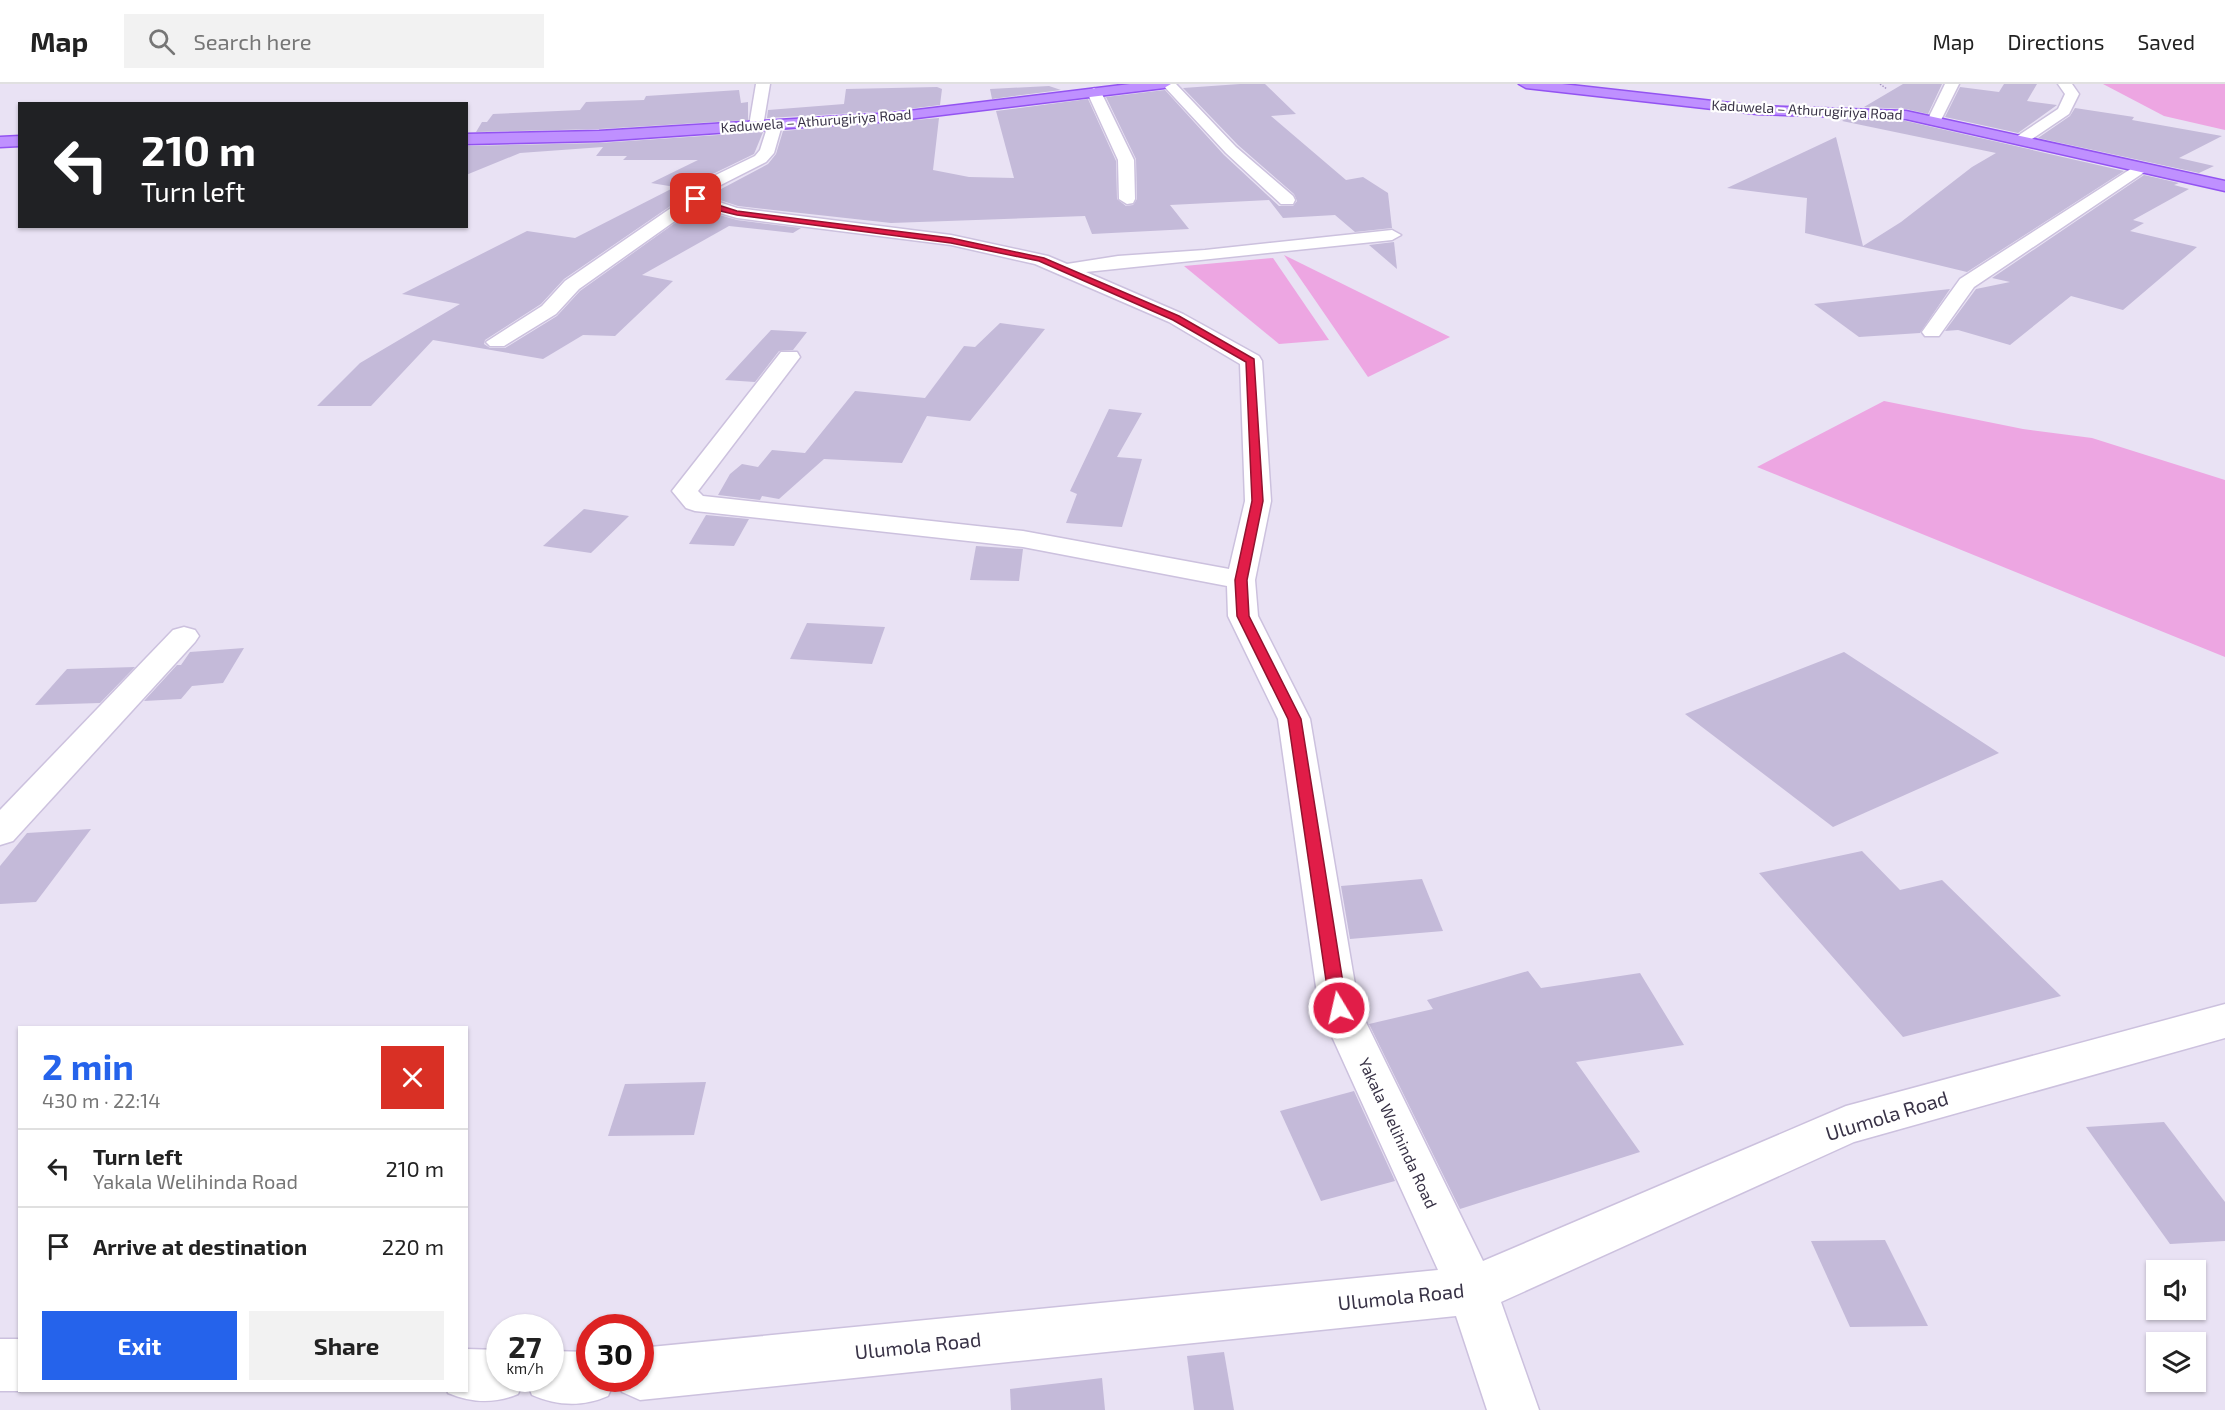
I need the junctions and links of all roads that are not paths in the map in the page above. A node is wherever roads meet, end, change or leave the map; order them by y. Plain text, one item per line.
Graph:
1 (763, 84) edge
2 (1164, 84) edge
3 (1169, 84) edge
4 (1532, 84) edge
5 (1952, 84) edge
6 (2065, 84) edge
7 (1094, 93) junction
8 (1934, 121) junction
9 (765, 126) junction
10 (468, 138) edge
11 (2022, 140) junction
12 (0, 141) edge
13 (18, 141) edge
14 (2140, 168) junction
15 (2225, 186) edge
16 (696, 199) junction
17 (1128, 199) dead end
18 (1287, 200) dead end
19 (1392, 235) dead end
20 (1065, 270) junction
21 (1932, 332) dead end
22 (497, 342) dead end
23 (789, 357) dead end
24 (1241, 580) junction
25 (184, 636) dead end
26 (0, 832) edge
27 (2225, 1021) edge
28 (1472, 1290) junction
29 (0, 1365) edge
30 (18, 1365) edge
31 (654, 1373) edge
32 (468, 1375) edge
33 (486, 1376) edge
34 (1513, 1410) edge

1 - 9 street
2 - 7 main road, Kaduwela – Athurugiriya Road
3 - 18 street
4 - 8 main road, Kaduwela – Athurugiriya Road
5 - 8 street
6 - 11 street
7 - 9 main road, Kaduwela – Athurugiriya Road
7 - 17 street
8 - 11 main road, Kaduwela – Athurugiriya Road
9 - 10 main road, Kaduwela – Athurugiriya Road
9 - 16 street
11 - 14 main road, Kaduwela – Athurugiriya Road
12 - 13 main road
14 - 15 main road, Kaduwela – Athurugiriya Road
14 - 21 street
16 - 20 street, Yakala Welihinda Road
16 - 22 street
19 - 20 street
20 - 24 street, Yakala Welihinda Road
23 - 24 street
24 - 28 street, Yakala Welihinda Road
25 - 26 street
27 - 28 street, Ulumola Road
28 - 31 street, Ulumola Road
28 - 34 street, Yakala Welihinda Road
29 - 30 street
32 - 33 street

